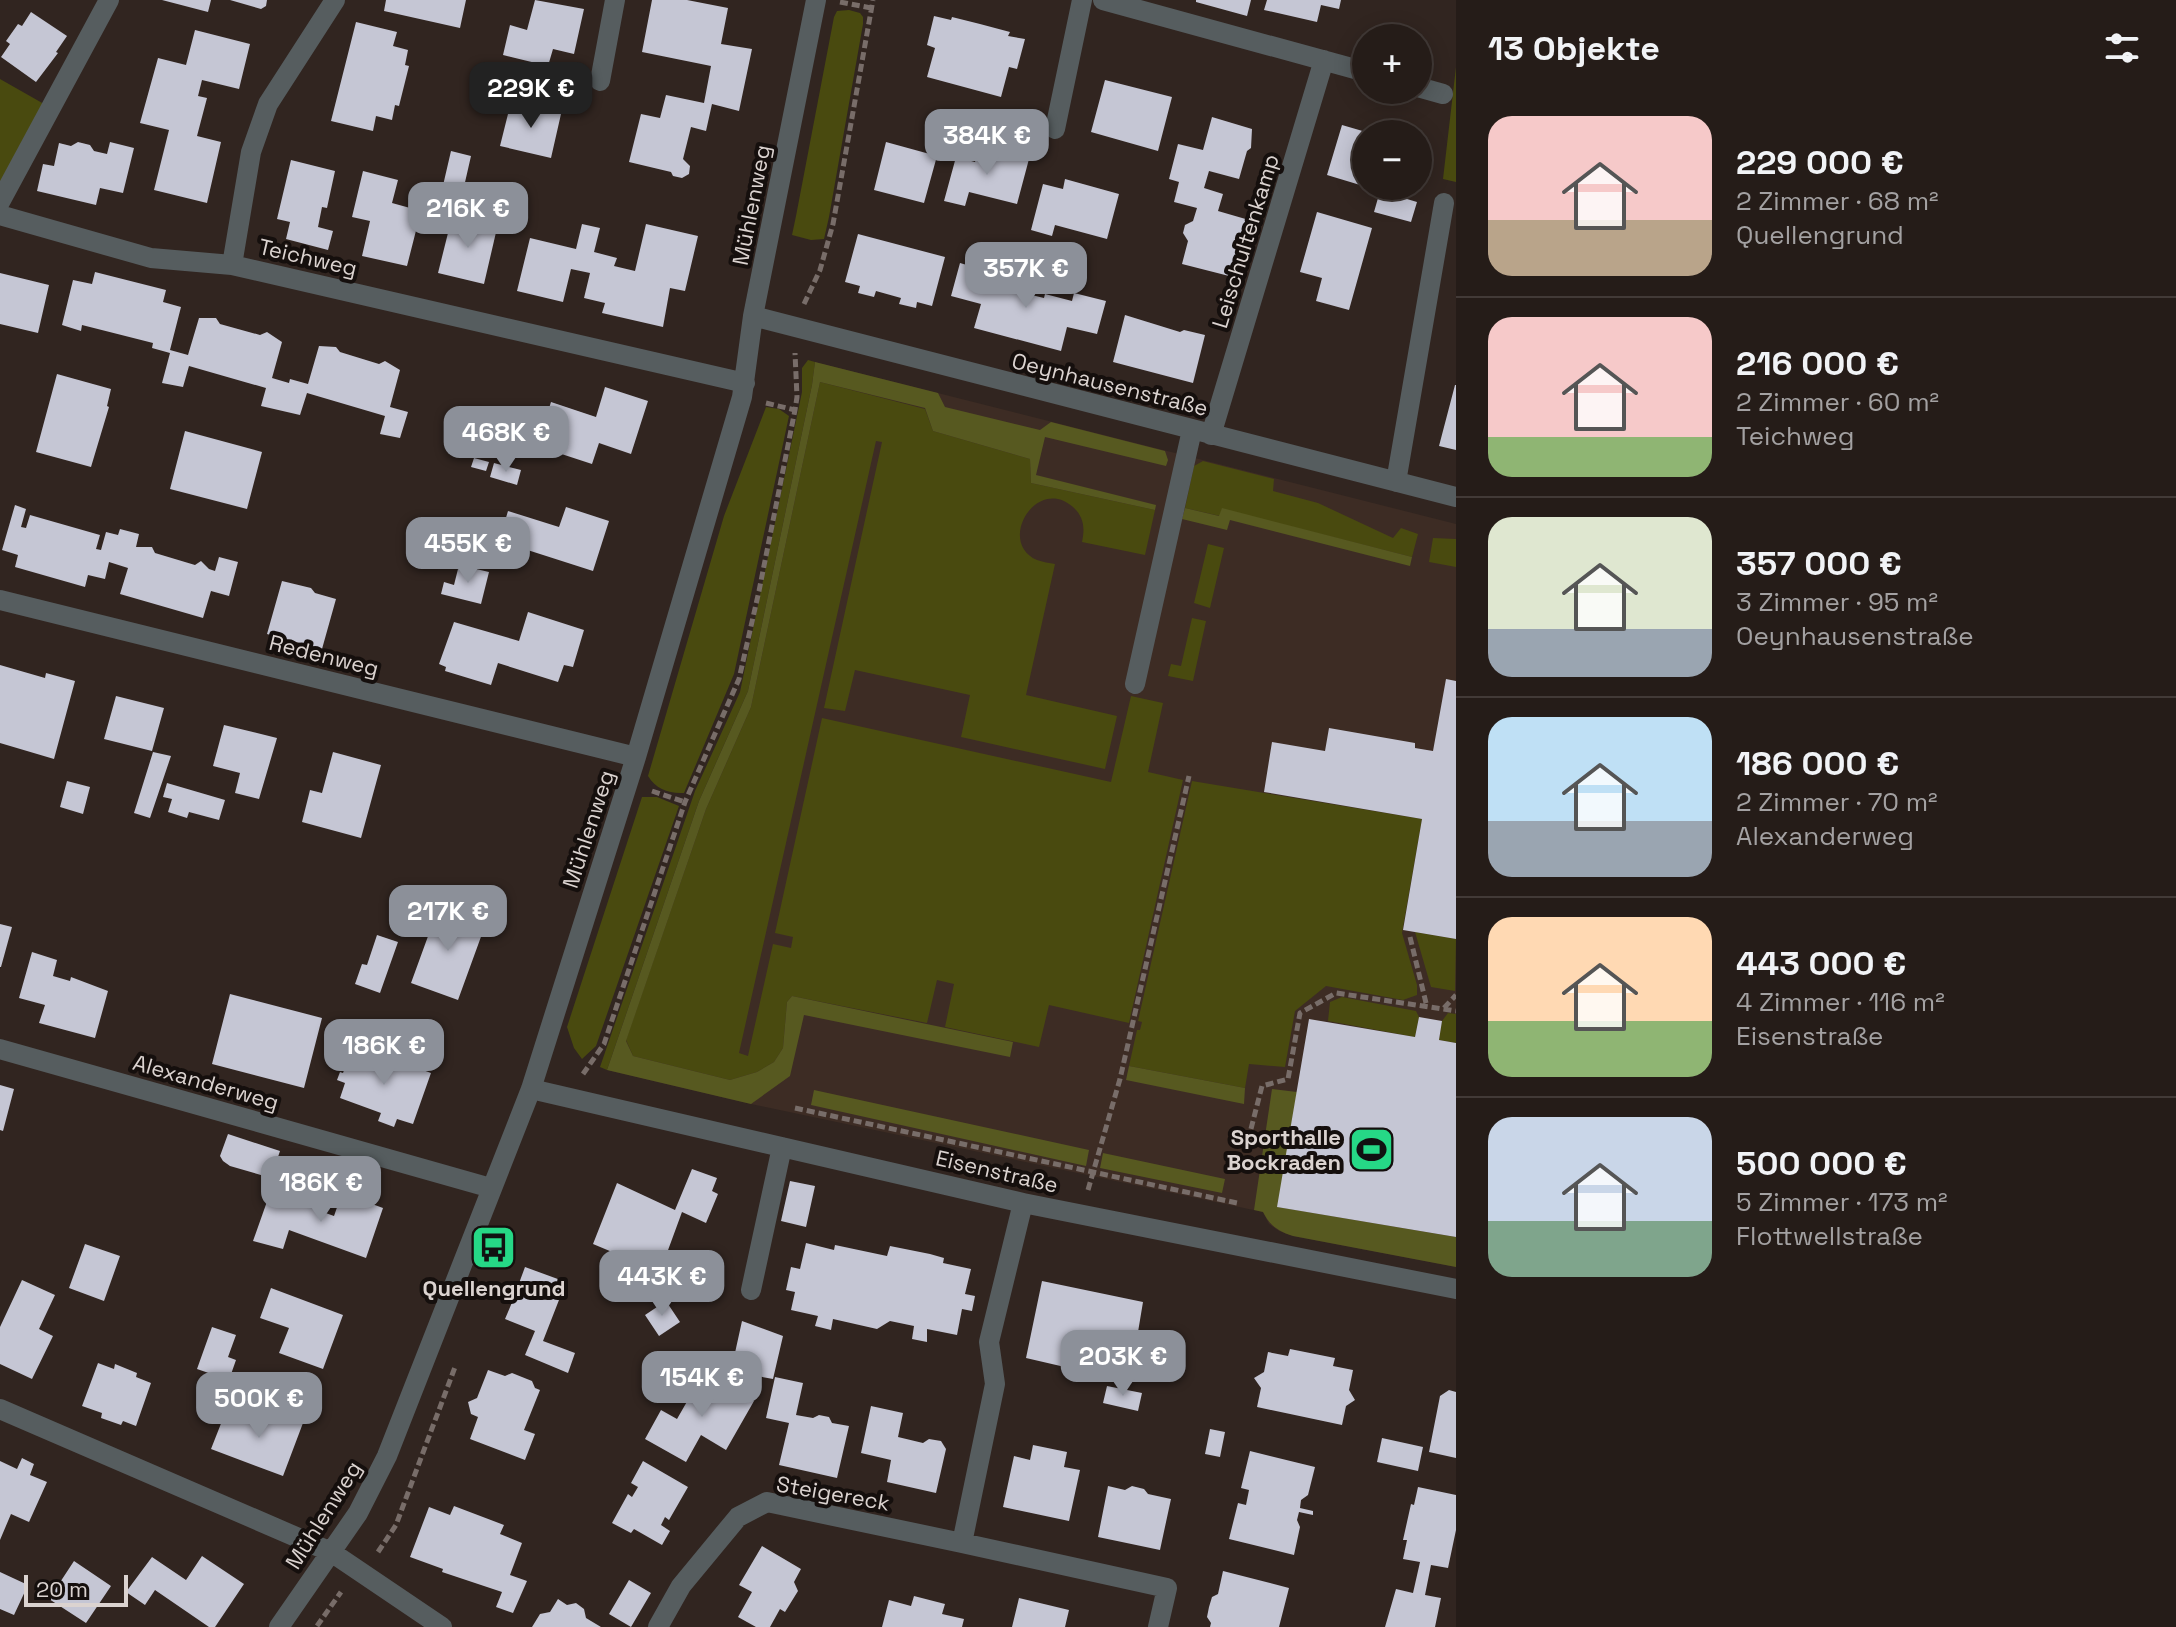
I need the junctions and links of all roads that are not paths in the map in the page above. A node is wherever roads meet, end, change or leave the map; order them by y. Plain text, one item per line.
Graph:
1 (109, 0) edge
2 (335, 0) edge
3 (615, 0) edge
4 (816, 0) edge
5 (1082, 0) edge
6 (1103, 0) edge
7 (1142, 4) edge
8 (1324, 60) junction
9 (1352, 68) edge
10 (600, 81) dead end
11 (1432, 91) edge
12 (1443, 94) dead end
13 (1055, 129) dead end
14 (0, 202) edge
15 (1444, 203) dead end
16 (0, 215) edge
17 (232, 265) junction
18 (753, 316) junction
19 (745, 383) junction
20 (1202, 432) junction
21 (1396, 482) junction
22 (1456, 497) edge
23 (0, 600) edge
24 (1135, 684) dead end
25 (636, 757) junction
26 (0, 1049) edge
27 (531, 1089) junction
28 (782, 1147) junction
29 (491, 1188) junction
30 (1023, 1203) junction
31 (1456, 1289) edge
32 (751, 1290) dead end
33 (0, 1409) edge
34 (962, 1543) junction
35 (331, 1552) junction
36 (279, 1627) edge
37 (442, 1627) edge
38 (658, 1627) edge
39 (1158, 1627) edge

1 - 14 street
2 - 17 street
3 - 10 street
4 - 18 street, Mühlenweg
5 - 13 street
6 - 7 street
7 - 8 street
8 - 9 street
8 - 20 street, Leischultenkamp
11 - 12 street
15 - 21 street
16 - 17 street, Teichweg
17 - 19 street, Teichweg
18 - 19 street, Mühlenweg
18 - 20 street, Oeynhausenstraße
19 - 25 street, Mühlenweg
20 - 21 street, Oeynhausenstraße
20 - 24 street, Leischultenkamp
21 - 22 street, Oeynhausenstraße
23 - 25 street, Redenweg
25 - 27 street, Mühlenweg
26 - 29 street, Alexanderweg
27 - 28 street, Eisenstraße
27 - 29 street, Mühlenweg
28 - 30 street, Eisenstraße
28 - 32 street
29 - 35 street, Mühlenweg
30 - 31 street, Eisenstraße
30 - 34 street
33 - 35 street
34 - 38 street, Steigereck
34 - 39 street, Steigereck
35 - 36 street, Mühlenweg
35 - 37 street

